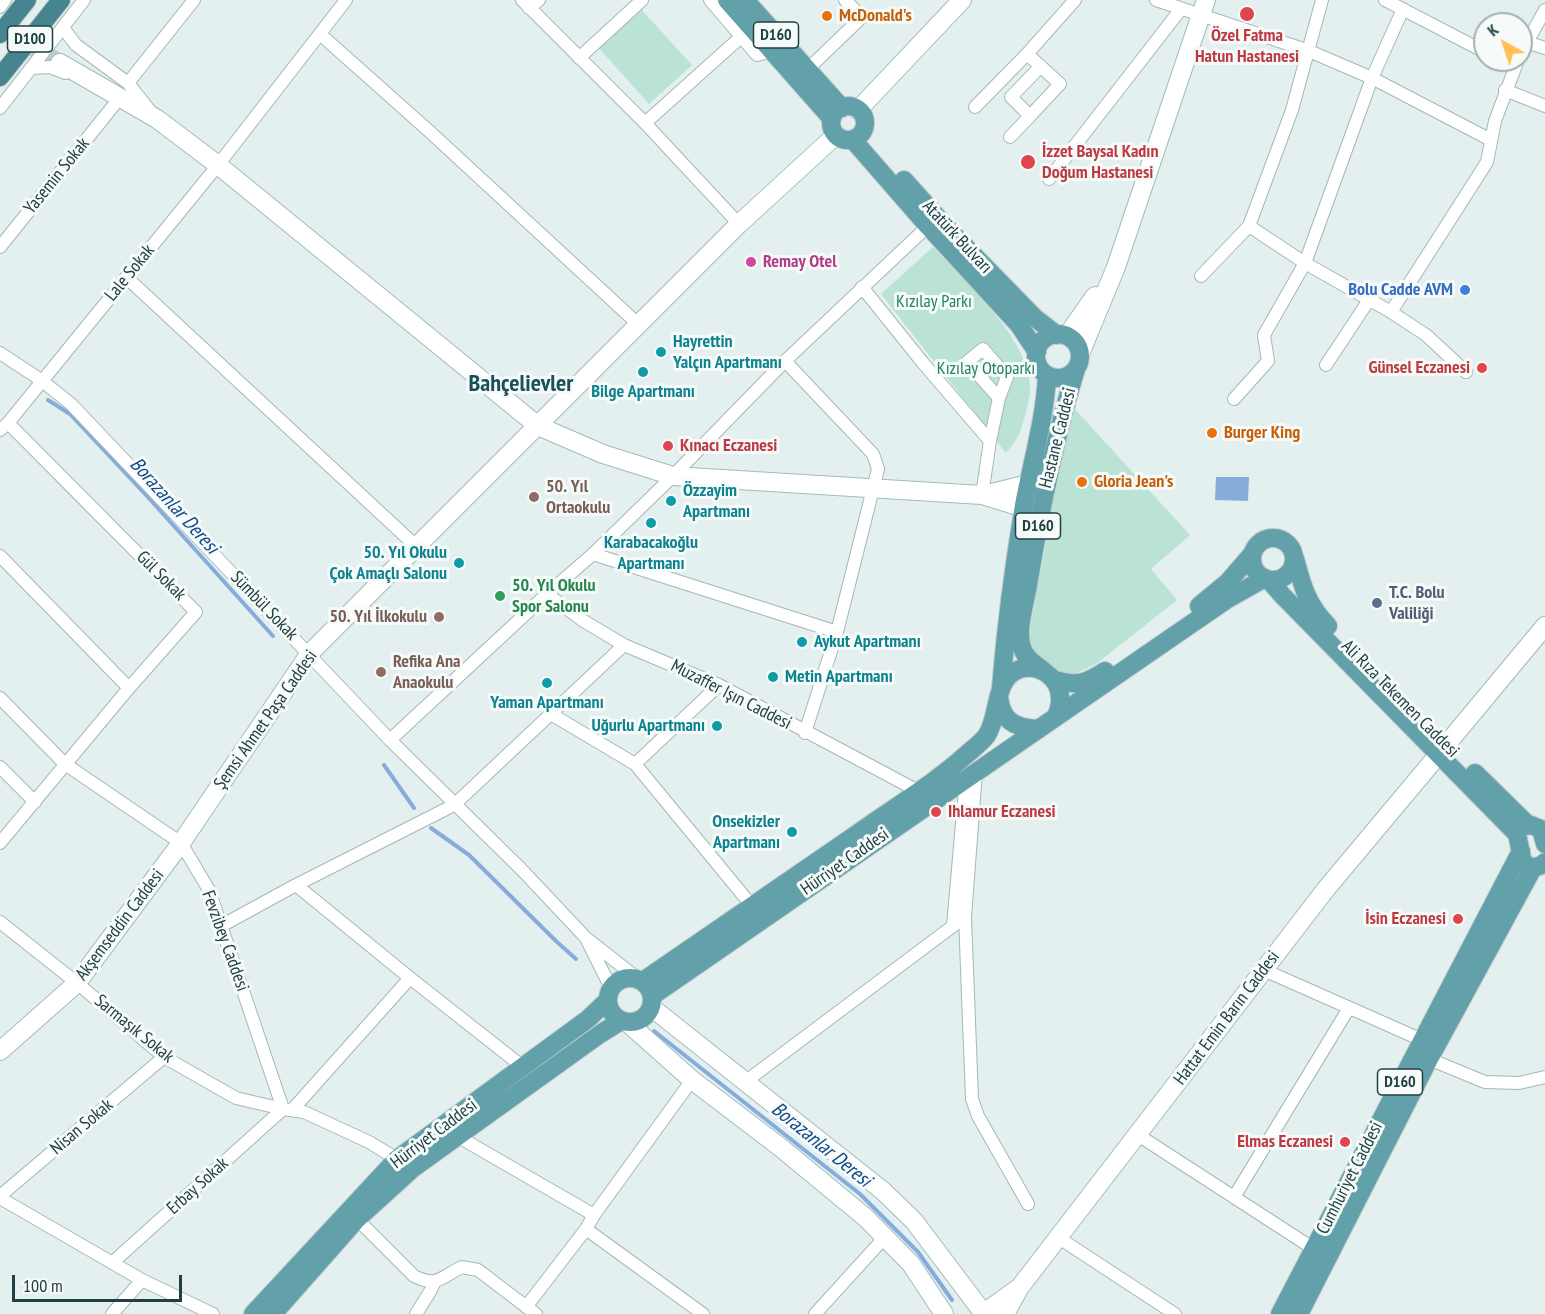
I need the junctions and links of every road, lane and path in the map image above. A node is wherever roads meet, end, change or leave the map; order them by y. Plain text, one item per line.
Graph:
1 (5, 0) edge
2 (27, 0) edge
3 (61, 0) edge
4 (84, 0) edge
5 (194, 0) edge
6 (346, 0) edge
7 (642, 0) edge
8 (710, 0) edge
9 (727, 0) edge
10 (844, 0) edge
11 (962, 0) edge
12 (1075, 0) edge
13 (1156, 0) edge
14 (1322, 0) edge
15 (1385, 0) edge
16 (530, 3) edge
17 (753, 3) edge
18 (0, 7) edge
19 (1204, 7) edge
20 (1181, 9) junction
21 (1403, 9) junction
22 (1545, 10) edge
23 (63, 28) junction
24 (1533, 31) edge
25 (0, 34) edge
26 (320, 34) junction
27 (742, 36) junction
28 (1473, 46) edge
29 (774, 51) junction
30 (1309, 51) junction
31 (1027, 54) junction
32 (579, 58) junction
33 (60, 63) tunnel mouth
34 (1041, 66) junction
35 (31, 68) junction
36 (808, 69) junction
37 (1512, 72) edge
38 (0, 77) edge
39 (1372, 78) junction
40 (128, 83) junction
41 (1505, 90) junction
42 (114, 105) junction
43 (1545, 106) edge
44 (975, 107) dead end
45 (0, 108) edge
46 (1030, 116) junction
47 (157, 119) junction
48 (645, 123) junction
49 (847, 124) junction
50 (1010, 137) dead end
51 (1491, 140) junction
52 (218, 165) junction
53 (1049, 179) dead end
54 (739, 224) junction
55 (928, 226) junction
56 (1249, 226) junction
57 (1122, 244) junction
58 (0, 247) edge
59 (1305, 263) junction
60 (1201, 276) dead end
61 (126, 277) junction
62 (862, 287) junction
63 (1369, 300) junction
64 (1391, 312) junction
65 (638, 324) junction
66 (1062, 336) junction
67 (1037, 352) junction
68 (0, 353) edge
69 (785, 362) junction
70 (1078, 362) junction
71 (1326, 365) dead end
72 (1466, 372) dead end
73 (1047, 375) junction
74 (41, 380) junction
75 (999, 398) dead end
76 (1234, 399) dead end
77 (538, 426) junction
78 (4, 427) edge
79 (990, 441) junction
80 (673, 476) junction
81 (1028, 484) junction
82 (872, 489) junction
83 (982, 495) junction
84 (1024, 508) junction
85 (417, 547) junction
86 (1253, 553) junction
87 (593, 554) junction
88 (0, 556) edge
89 (1294, 559) junction
90 (1267, 579) junction
91 (547, 594) junction
92 (1545, 626) edge
93 (837, 632) junction
94 (624, 645) junction
95 (310, 653) junction
96 (1051, 677) junction
97 (719, 685) junction
98 (129, 688) junction
99 (1000, 691) junction
100 (0, 698) edge
101 (551, 714) junction
102 (1056, 717) junction
103 (1038, 729) junction
104 (805, 733) junction
105 (390, 740) junction
106 (1443, 749) junction
107 (65, 764) junction
108 (635, 764) junction
109 (0, 767) edge
110 (971, 775) junction
111 (918, 791) junction
112 (35, 802) junction
113 (454, 805) junction
114 (1533, 837) edge
115 (0, 843) edge
116 (181, 843) junction
117 (1542, 864) edge
118 (296, 885) junction
119 (752, 906) junction
120 (965, 917) junction
121 (0, 922) edge
122 (221, 926) junction
123 (953, 926) junction
124 (586, 938) junction
125 (1264, 970) junction
126 (410, 978) junction
127 (77, 983) junction
128 (646, 991) junction
129 (609, 994) junction
130 (1349, 1008) junction
131 (625, 1022) junction
132 (1422, 1040) junction
133 (0, 1051) edge
134 (164, 1057) junction
135 (1429, 1059) junction
136 (523, 1067) junction
137 (1545, 1077) edge
138 (692, 1080) junction
139 (745, 1082) junction
140 (288, 1109) junction
141 (1138, 1135) junction
142 (457, 1136) junction
143 (405, 1164) junction
144 (0, 1197) edge
145 (1234, 1197) junction
146 (1028, 1204) dead end
147 (594, 1215) junction
148 (357, 1219) junction
149 (586, 1229) junction
150 (885, 1237) junction
151 (1059, 1238) junction
152 (1314, 1249) junction
153 (112, 1263) junction
154 (142, 1280) junction
155 (434, 1283) junction
156 (531, 1310) edge
157 (989, 1312) edge
158 (112, 1314) edge
159 (213, 1314) edge
160 (253, 1314) edge
161 (273, 1314) edge
162 (416, 1314) edge
163 (703, 1314) edge
164 (815, 1314) edge
165 (944, 1314) edge
166 (1174, 1314) edge
167 (1280, 1314) edge
168 (1299, 1314) edge

1 - 18 street
2 - 25 highway, D100
3 - 38 highway, D100
4 - 23 street
5 - 40 street
6 - 26 street, Lale Sokak
7 - 32 street
8 - 27 street
9 - 29 main road, D160
10 - 36 street
11 - 49 main road, Şemsi Ahmet Paşa Caddesi
12 - 31 street
13 - 20 street
14 - 30 street
15 - 21 street
16 - 32 street
17 - 36 main road, D160
19 - 20 street
19 - 30 street
19 - 57 main road, Hastane Caddesi
20 - 53 street
21 - 28 street
21 - 39 street
22 - 24 street
23 - 35 street
23 - 40 street
26 - 52 street, Lale Sokak
26 - 65 street
27 - 29 street
27 - 48 street
29 - 49 main road
30 - 39 street
30 - 56 street
31 - 34 street
31 - 44 street
32 - 48 street
33 - 47 main road
34 - 46 street
34 - 46 street
35 - 42 street
35 - 45 street
36 - 49 main road
37 - 41 street
39 - 51 street
39 - 59 street
40 - 47 street
41 - 43 street
41 - 51 street
42 - 47 street
42 - 58 street, Yasemin Sokak
46 - 50 street
47 - 52 main road
48 - 54 street
49 - 54 main road, Şemsi Ahmet Paşa Caddesi
49 - 55 main road, Atatürk Bulvarı
49 - 66 main road, Atatürk Bulvarı
51 - 64 street
52 - 61 street, Lale Sokak
52 - 77 main road
54 - 65 main road, Şemsi Ahmet Paşa Caddesi
55 - 62 street
55 - 67 main road, Atatürk Bulvarı
56 - 59 street
56 - 60 street
57 - 66 main road, Hastane Caddesi
57 - 70 main road, Hastane Caddesi
59 - 63 street
59 - 76 street
61 - 74 street, Lale Sokak
61 - 85 street
62 - 69 street
62 - 79 street
63 - 64 street
63 - 71 street
64 - 72 street
65 - 77 main road, Şemsi Ahmet Paşa Caddesi
66 - 67 main road
66 - 70 main road
67 - 73 main road
68 - 74 street, Sümbül Sokak
69 - 80 street
69 - 82 street
70 - 73 main road
70 - 96 main road, Hastane Caddesi / D160
73 - 81 main road, Hastane Caddesi / D160
74 - 78 street, Lale Sokak
74 - 95 street, Sümbül Sokak
75 - 79 street
77 - 80 main road
77 - 85 main road, Şemsi Ahmet Paşa Caddesi
78 - 98 street, Gül Sokak
79 - 83 street
80 - 82 main road
80 - 87 street
81 - 83 main road
81 - 84 main road, Hastane Caddesi / D160
82 - 83 main road
82 - 93 street
83 - 84 main road
84 - 99 main road, Hastane Caddesi / D160
85 - 95 main road, Şemsi Ahmet Paşa Caddesi
86 - 89 main road
86 - 90 main road
86 - 96 main road
87 - 91 street
87 - 93 street
88 - 98 street
89 - 90 main road
89 - 106 main road, Ali Rıza Tekemen Caddesi
90 - 102 main road, Hürriyet Caddesi
90 - 106 main road, Ali Rıza Tekemen Caddesi
91 - 94 street, Muzaffer Işın Caddesi
91 - 105 street
92 - 106 main road, Hattat Emin Barın Caddesi
93 - 104 street
94 - 97 street, Muzaffer Işın Caddesi
94 - 101 street
95 - 105 street, Sümbül Sokak
95 - 116 main road, Şemsi Ahmet Paşa Caddesi
96 - 99 main road
96 - 102 main road
97 - 104 street, Muzaffer Işın Caddesi
97 - 108 street
98 - 107 street, Gül Sokak
99 - 103 main road, D160
99 - 111 main road, Hürriyet Caddesi
100 - 107 street, Fevzibey Caddesi
101 - 108 street
101 - 113 street
102 - 103 main road, Hürriyet Caddesi
103 - 110 main road, Hürriyet Caddesi
104 - 111 street, Muzaffer Işın Caddesi
105 - 113 street, Sümbül Sokak
106 - 114 main road, Ali Rıza Tekemen Caddesi
106 - 125 main road, Hattat Emin Barın Caddesi
107 - 112 street, Gül Sokak
107 - 116 street, Fevzibey Caddesi
108 - 119 street
109 - 112 street
110 - 120 street
110 - 123 street
110 - 128 main road, Hürriyet Caddesi
111 - 119 main road, Hürriyet Caddesi
112 - 115 street, Gül Sokak
113 - 118 street
113 - 124 street, Sümbül Sokak
114 - 117 main road, Ali Rıza Tekemen Caddesi
114 - 132 main road, Cumhuriyet Caddesi / D160
116 - 122 street, Fevzibey Caddesi
116 - 127 main road, Akşemseddin Caddesi
117 - 135 main road, Cumhuriyet Caddesi / D160
118 - 122 street
118 - 126 street
119 - 128 main road, Hürriyet Caddesi
120 - 123 street
120 - 146 street
121 - 127 street, Sarmaşık Sokak
122 - 140 street, Fevzibey Caddesi
123 - 139 street
124 - 128 street
124 - 129 street
125 - 130 street
125 - 141 main road, Hattat Emin Barın Caddesi
126 - 136 street
126 - 140 street, Erbay Sokak
127 - 133 main road, Akşemseddin Caddesi
127 - 134 street, Sarmaşık Sokak
128 - 129 main road
128 - 131 main road
128 - 139 main road
129 - 131 main road
129 - 136 main road, Hürriyet Caddesi
130 - 132 street
130 - 145 street
131 - 138 main road
131 - 142 main road, Hürriyet Caddesi
132 - 152 main road, Cumhuriyet Caddesi / D160
134 - 140 street, Sarmaşık Sokak
134 - 144 street, Nisan Sokak
135 - 137 street
135 - 168 main road, Cumhuriyet Caddesi / D160
136 - 143 main road, Hürriyet Caddesi
138 - 147 street
138 - 150 main road
139 - 157 main road
140 - 143 street
140 - 153 street, Erbay Sokak
141 - 145 street
141 - 151 main road, Hattat Emin Barın Caddesi
142 - 143 main road, Hürriyet Caddesi
142 - 147 street
143 - 148 main road, Hürriyet Caddesi
143 - 160 main road, Hürriyet Caddesi
144 - 153 street
145 - 152 street
147 - 149 street
148 - 155 street
148 - 161 main road, Hürriyet Caddesi
149 - 156 street
149 - 163 street
150 - 164 street
150 - 165 main road
151 - 157 main road, Hattat Emin Barın Caddesi
151 - 166 street
152 - 167 main road, Cumhuriyet Caddesi / D160
153 - 154 street
154 - 158 street
154 - 159 street
155 - 156 street
155 - 162 street

